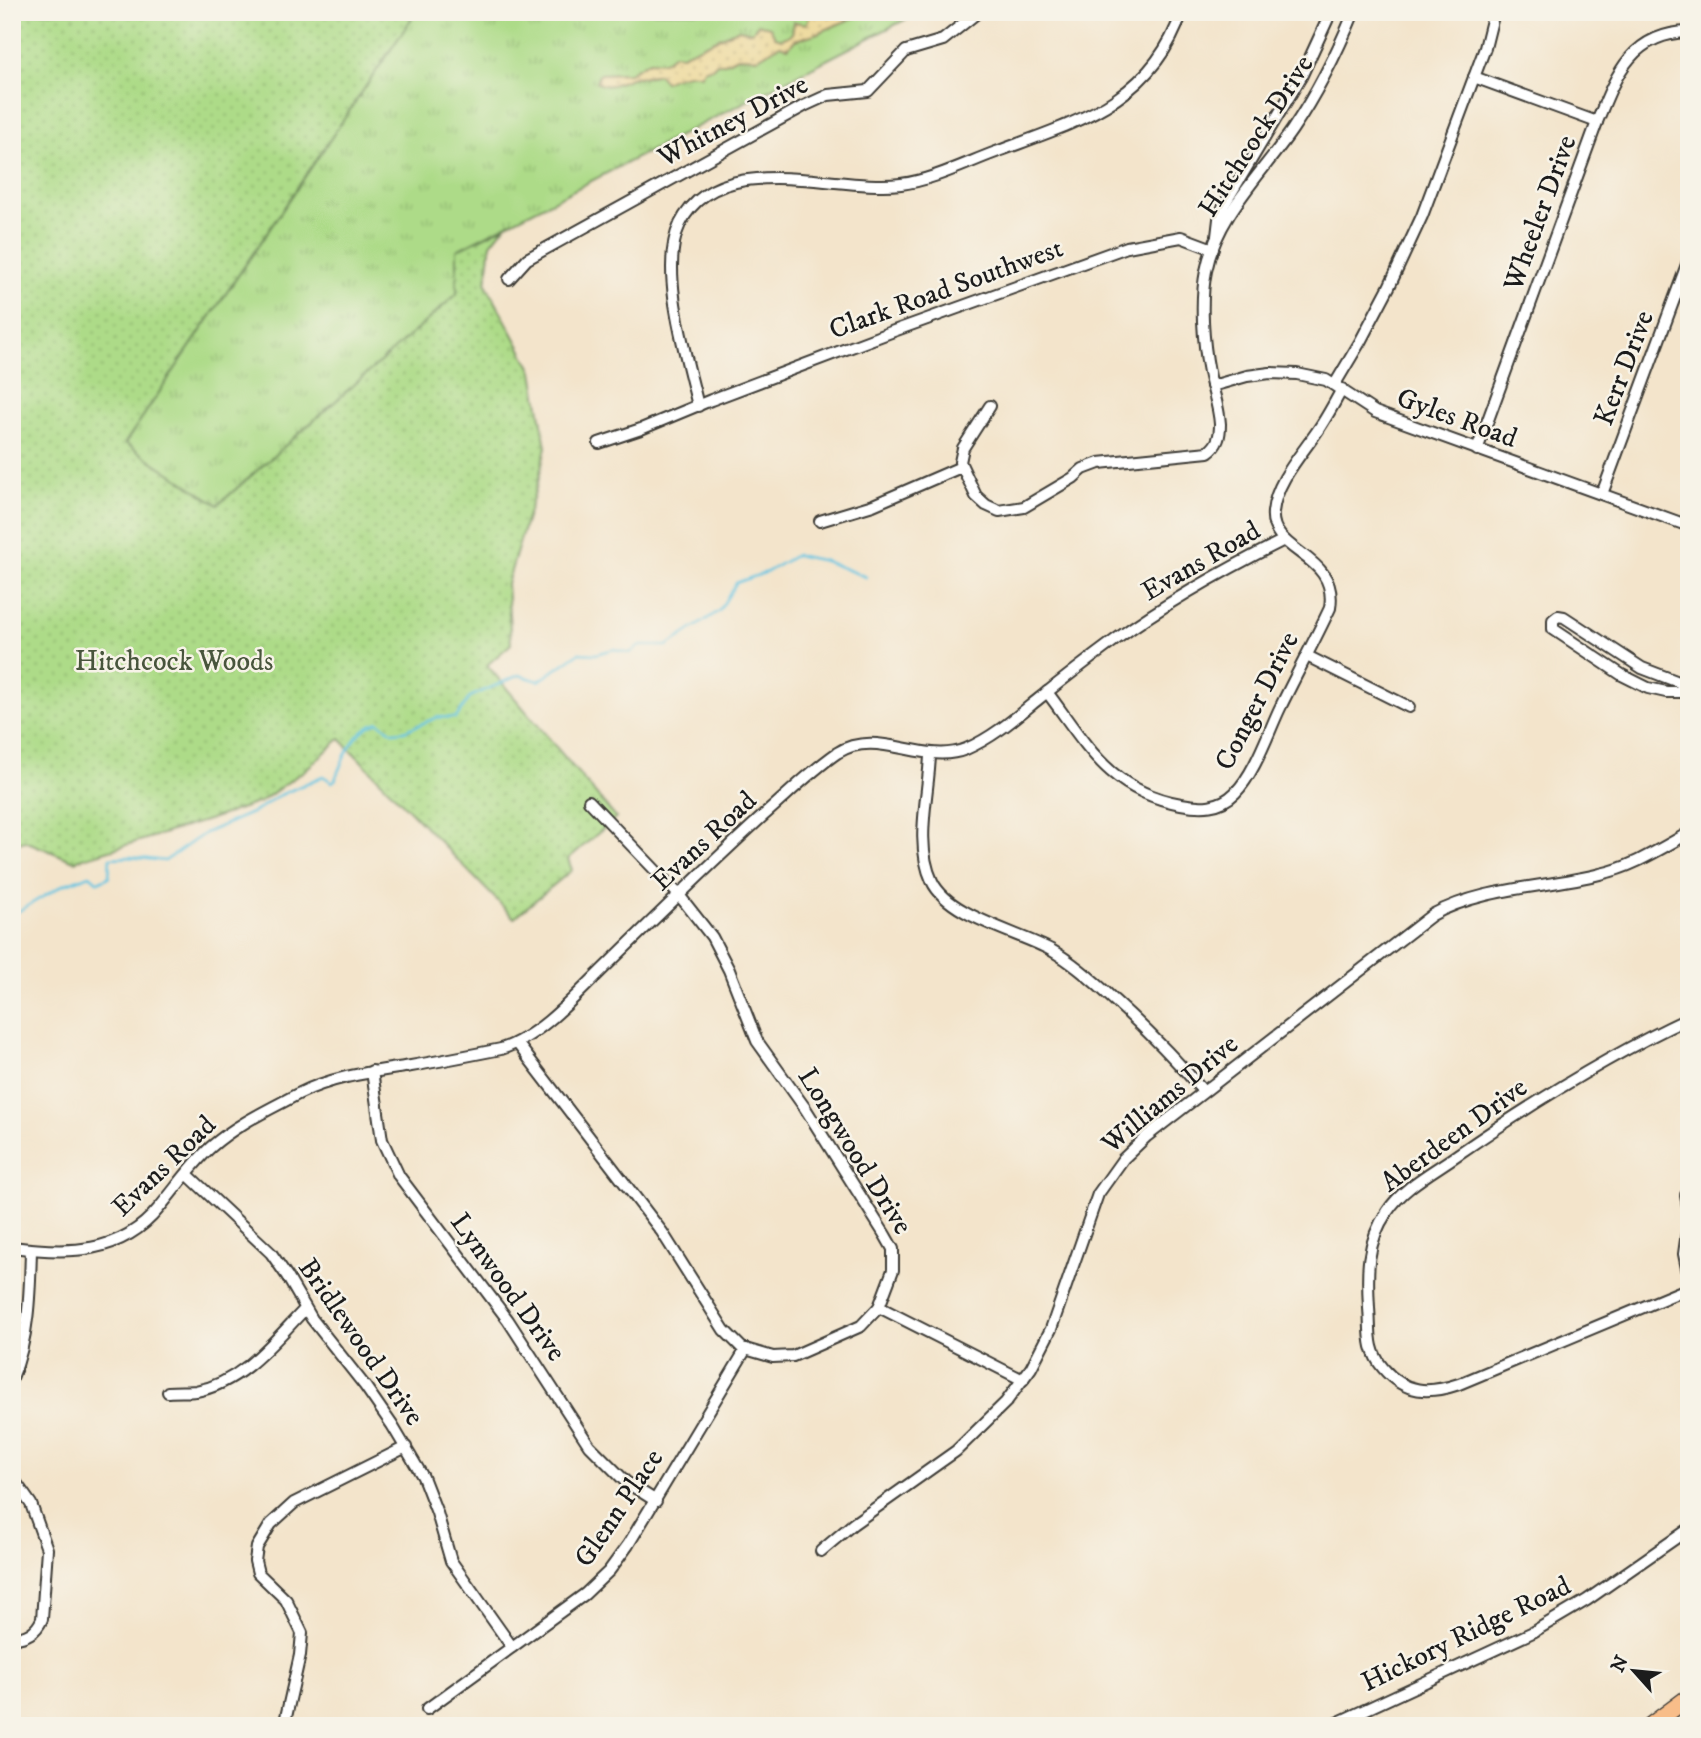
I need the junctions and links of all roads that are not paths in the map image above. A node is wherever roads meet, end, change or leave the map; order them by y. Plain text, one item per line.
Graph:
1 (978, 12) edge
2 (1182, 12) edge
3 (1331, 12) edge
4 (1354, 12) edge
5 (1494, 12) edge
6 (1689, 32) edge
7 (1474, 78) junction
8 (1597, 122) junction
9 (1215, 245) junction
10 (1689, 259) edge
11 (509, 279) dead end
12 (1212, 386) junction
13 (1338, 387) junction
14 (698, 406) junction
15 (990, 406) dead end
16 (599, 443) dead end
17 (1477, 450) junction
18 (961, 467) junction
19 (1602, 494) junction
20 (820, 521) dead end
21 (1689, 526) edge
22 (1284, 540) junction
23 (1307, 656) junction
24 (1689, 686) edge
25 (1047, 692) junction
26 (1689, 692) edge
27 (1409, 707) dead end
28 (930, 754) junction
29 (589, 802) dead end
30 (1689, 833) edge
31 (679, 895) junction
32 (1689, 1018) edge
33 (517, 1043) junction
34 (372, 1071) junction
35 (1203, 1091) junction
36 (187, 1174) junction
37 (1686, 1195) dead end
38 (1689, 1216) edge
39 (12, 1247) edge
40 (31, 1250) junction
41 (1689, 1278) edge
42 (1689, 1288) edge
43 (879, 1307) junction
44 (305, 1309) junction
45 (746, 1349) junction
46 (12, 1378) edge
47 (1023, 1380) junction
48 (168, 1392) dead end
49 (406, 1447) junction
50 (12, 1477) edge
51 (656, 1500) junction
52 (1689, 1529) edge
53 (821, 1551) dead end
54 (12, 1639) edge
55 (512, 1647) junction
56 (1689, 1697) edge
57 (427, 1709) dead end
58 (285, 1726) edge
59 (1330, 1726) edge
60 (1650, 1726) edge

1 - 11 street, Whitney Drive
2 - 14 street
3 - 9 street, Hitchcock Drive
4 - 9 street, Hitchcock Drive
5 - 7 street, Evans Road
6 - 8 street, Wheeler Drive
7 - 8 street
7 - 13 street, Evans Road
8 - 17 street, Wheeler Drive
9 - 12 street
9 - 14 street, Clark Road Southwest
10 - 19 street, Kerr Drive
12 - 13 street, Gyles Road
12 - 18 street
13 - 17 street, Gyles Road
13 - 22 street, Evans Road
14 - 16 street, Clark Road Southwest
15 - 18 street
17 - 19 street, Gyles Road
18 - 20 street
19 - 21 street, Gyles Road
22 - 23 street, Conger Drive
22 - 25 street, Evans Road
23 - 25 street, Conger Drive
23 - 27 street
24 - 26 street
25 - 28 street, Evans Road
28 - 31 street, Evans Road
28 - 35 street
29 - 31 street, Longwood Drive
30 - 35 street, Williams Drive
31 - 33 street, Evans Road
31 - 43 street, Longwood Drive
32 - 42 street, Aberdeen Drive
33 - 34 street, Evans Road
33 - 45 street
34 - 36 street, Evans Road
34 - 51 street, Lynwood Drive
35 - 47 street, Williams Drive
36 - 40 street, Evans Road
36 - 44 street, Bridlewood Drive
37 - 38 street
38 - 41 street
39 - 40 street, Evans Road
40 - 46 street
43 - 45 street, Longwood Drive
43 - 47 street
44 - 48 street
44 - 49 street, Bridlewood Drive
45 - 51 street, Glenn Place
47 - 53 street, Williams Drive
49 - 55 street, Bridlewood Drive
49 - 58 street
50 - 54 street
51 - 55 street, Glenn Place
52 - 59 street, Hickory Ridge Road
55 - 57 street, Glenn Place
56 - 60 main road

